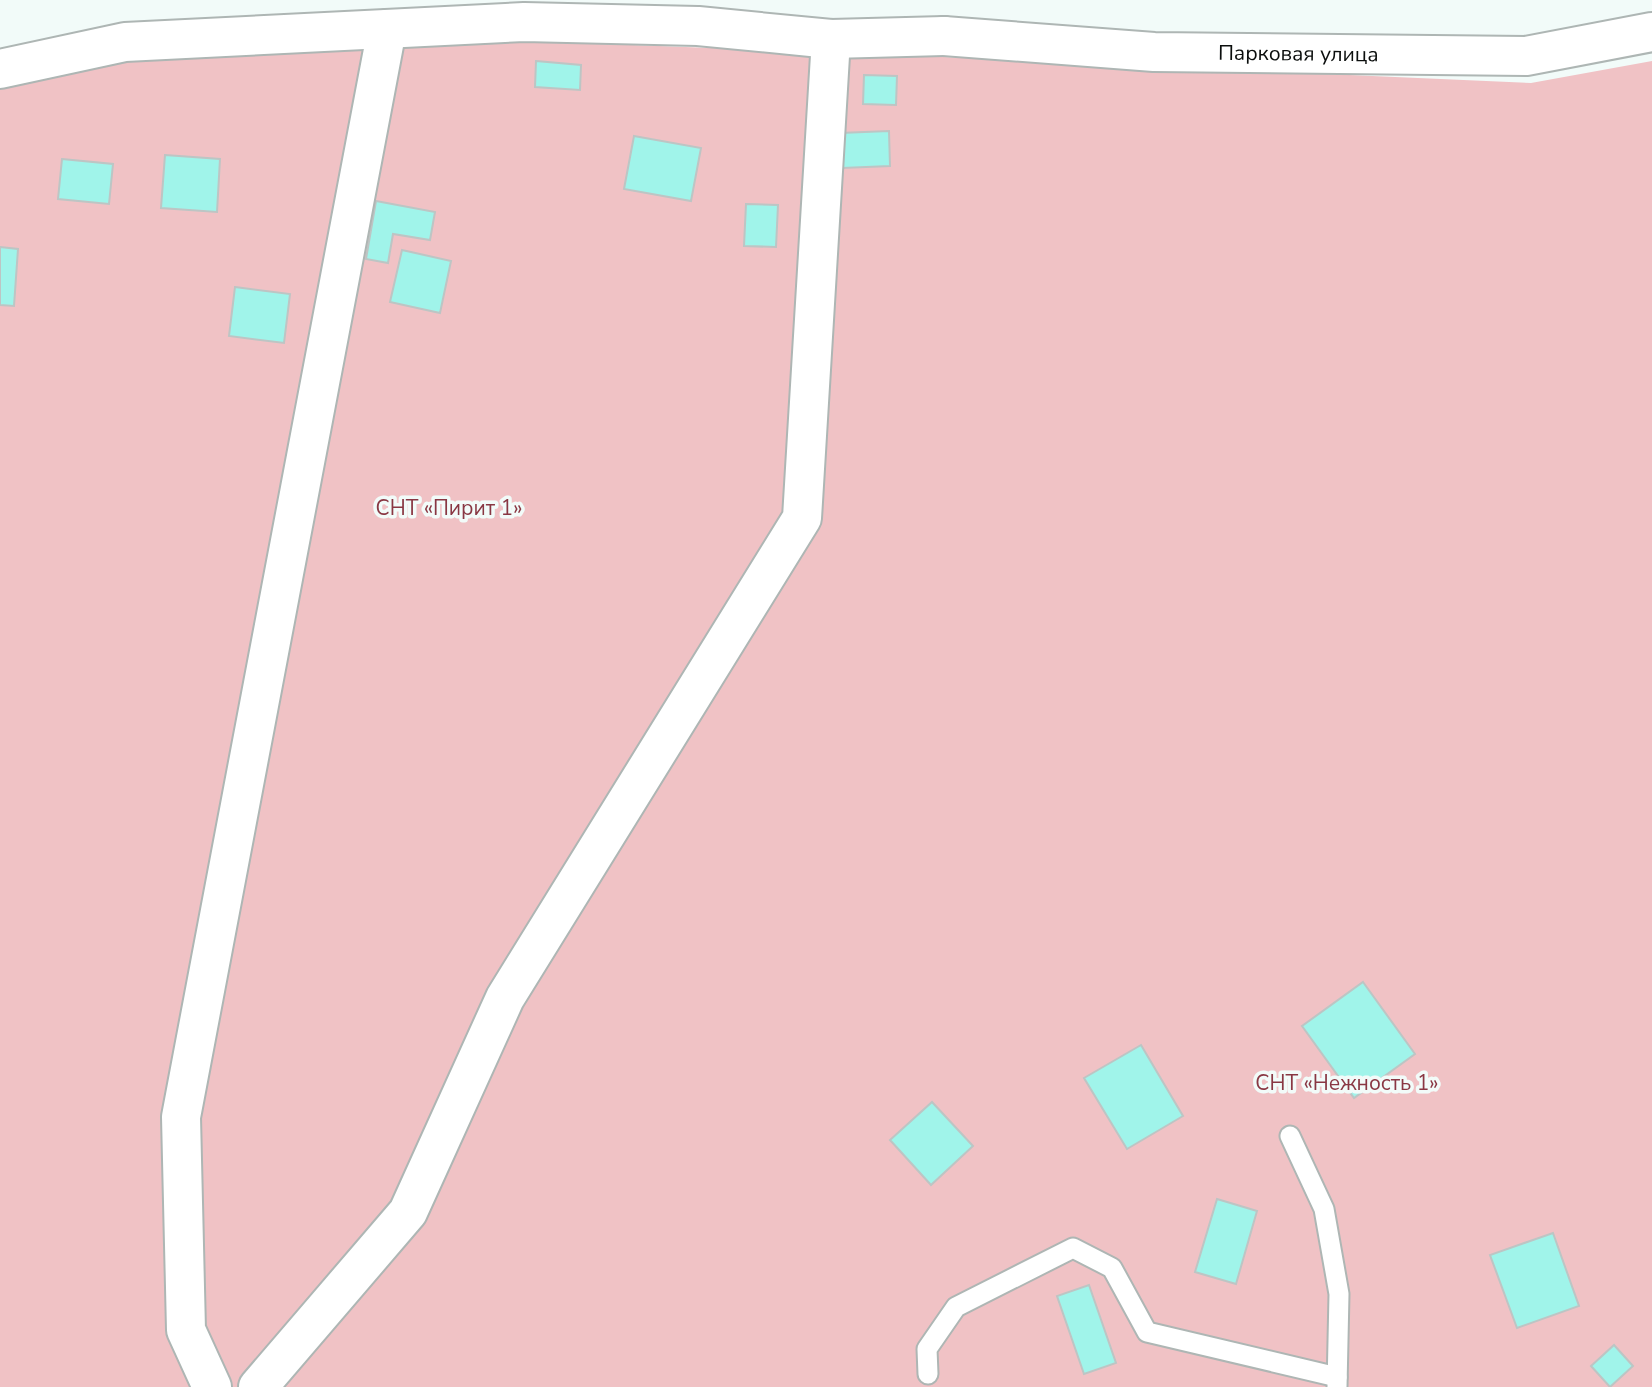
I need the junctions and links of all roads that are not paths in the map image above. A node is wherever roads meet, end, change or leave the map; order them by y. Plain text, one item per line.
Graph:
1 (387, 29) junction
2 (1652, 32) edge
3 (831, 39) junction
4 (0, 69) edge
5 (1290, 1136) dead end
6 (929, 1374) dead end
7 (1337, 1382) edge
8 (212, 1387) edge
9 (258, 1387) edge

1 - 3 street, Парковая улица
1 - 4 street, Парковая улица
1 - 8 street
2 - 3 street, Парковая улица
3 - 9 street
5 - 7 lane
6 - 7 lane

